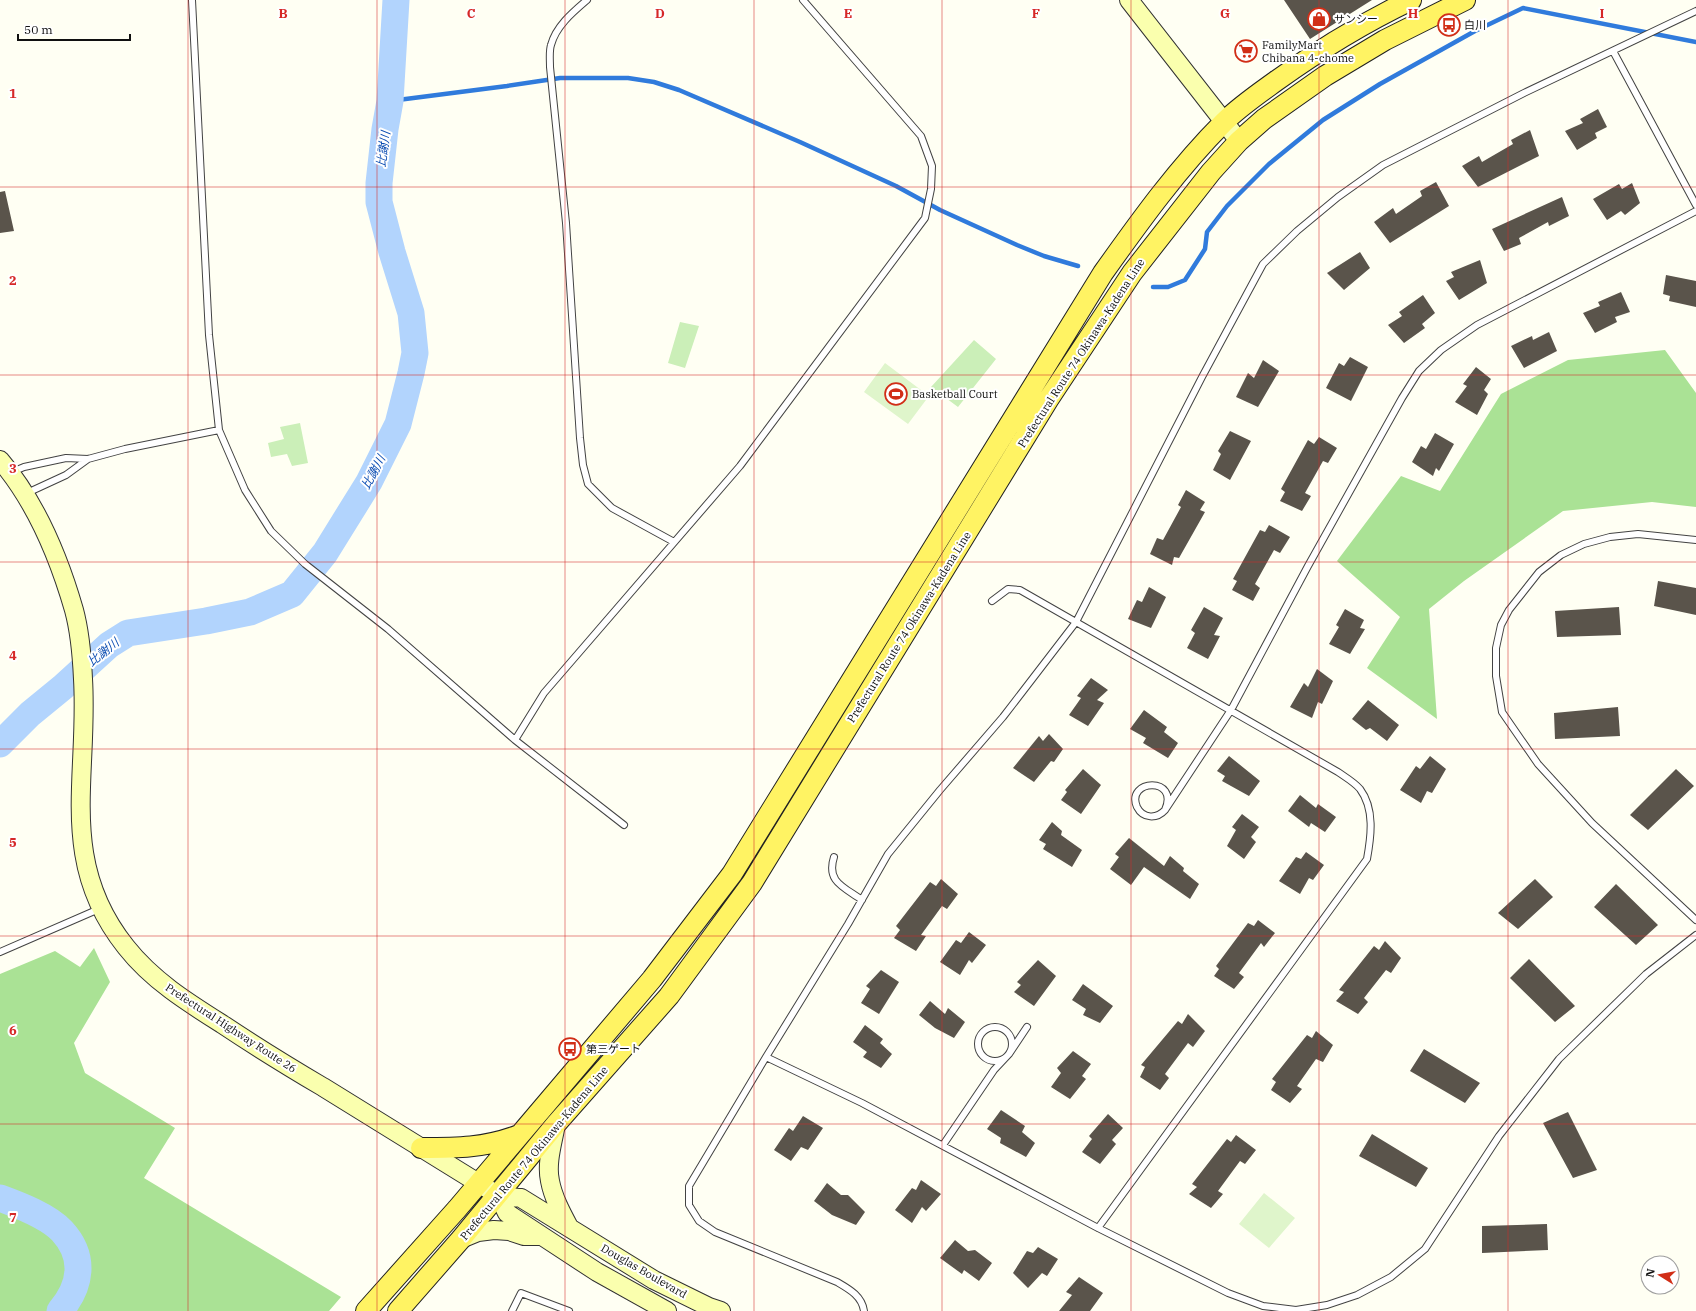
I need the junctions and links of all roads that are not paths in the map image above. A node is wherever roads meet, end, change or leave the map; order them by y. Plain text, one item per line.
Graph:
1 (192, 0) edge
2 (587, 0) edge
3 (803, 0) edge
4 (1129, 0) edge
5 (1411, 0) edge
6 (1465, 0) edge
7 (1696, 11) edge
8 (1613, 51) junction
9 (1224, 121) junction
10 (1239, 141) junction
11 (1696, 205) edge
12 (1696, 211) edge
13 (219, 430) junction
14 (88, 459) junction
15 (5, 466) edge
16 (25, 494) junction
17 (1696, 540) edge
18 (674, 542) junction
19 (992, 601) dead end
20 (1076, 622) junction
21 (1231, 710) junction
22 (515, 740) junction
23 (1166, 810) junction
24 (624, 825) dead end
25 (834, 857) dead end
26 (862, 900) junction
27 (101, 908) junction
28 (1696, 920) edge
29 (1696, 935) edge
30 (0, 952) edge
31 (1027, 1027) dead end
32 (1009, 1054) junction
33 (766, 1057) junction
34 (556, 1124) junction
35 (520, 1135) junction
36 (943, 1145) junction
37 (421, 1148) junction
38 (479, 1183) junction
39 (498, 1195) junction
40 (569, 1227) junction
41 (1098, 1228) junction
42 (543, 1236) junction
43 (462, 1239) junction
44 (366, 1311) edge
45 (398, 1311) edge
46 (512, 1311) edge
47 (569, 1311) edge
48 (667, 1311) edge
49 (721, 1311) edge
50 (864, 1311) edge

1 - 13 lane
2 - 18 lane
3 - 18 lane
4 - 9 main road
5 - 9 main road, Prefectural Route 74 Okinawa-Kadena Line
6 - 10 main road, Prefectural Route 74 Okinawa-Kadena Line
7 - 8 lane
8 - 11 lane
8 - 20 lane
9 - 10 main road
9 - 35 main road, Prefectural Route 74 Okinawa-Kadena Line
10 - 34 main road, Prefectural Route 74 Okinawa-Kadena Line
12 - 21 lane
13 - 14 lane
13 - 22 lane
14 - 15 lane
14 - 16 lane
15 - 16 main road, Prefectural Highway Route 26
16 - 27 main road, Prefectural Highway Route 26
17 - 28 lane
18 - 22 lane
19 - 20 lane
20 - 21 lane
20 - 26 lane
21 - 23 lane
21 - 41 lane
22 - 24 lane
23 - 23 lane
25 - 26 lane
26 - 33 lane
27 - 30 lane
27 - 37 main road, Prefectural Highway Route 26
29 - 41 lane
31 - 32 lane
32 - 32 lane
32 - 36 lane
33 - 36 lane
33 - 50 lane
34 - 39 main road, Prefectural Route 74 Okinawa-Kadena Line
34 - 40 main road
35 - 37 main road
35 - 38 main road, Prefectural Route 74 Okinawa-Kadena Line
36 - 41 lane
37 - 38 main road, Prefectural Highway Route 26
38 - 39 main road, Prefectural Highway Route 26
38 - 44 main road, Prefectural Route 74 Okinawa-Kadena Line
39 - 40 main road, Douglas Boulevard
39 - 42 main road
39 - 43 main road, Prefectural Route 74 Okinawa-Kadena Line
40 - 49 main road, Douglas Boulevard
42 - 43 main road
42 - 48 main road
43 - 45 main road, Prefectural Route 74 Okinawa-Kadena Line
46 - 47 lane

